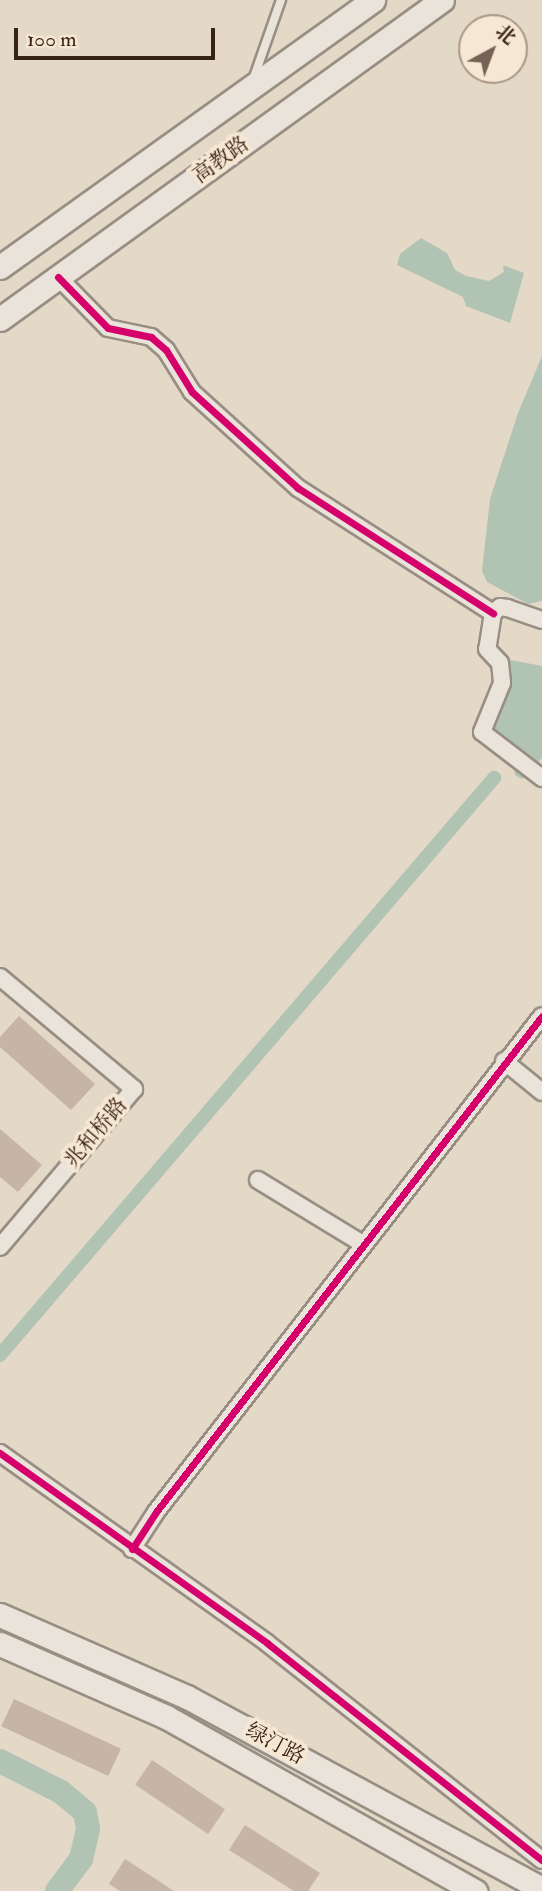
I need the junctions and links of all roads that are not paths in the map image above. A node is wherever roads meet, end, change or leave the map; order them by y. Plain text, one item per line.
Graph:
1 (281, 0) edge
2 (373, 0) edge
3 (442, 0) edge
4 (250, 90) junction
5 (0, 267) edge
6 (58, 277) junction
7 (0, 319) edge
8 (493, 613) junction
9 (542, 620) edge
10 (542, 778) edge
11 (0, 976) edge
12 (542, 1016) edge
13 (504, 1061) junction
14 (542, 1092) edge
15 (258, 1180) dead end
16 (363, 1244) junction
17 (0, 1247) edge
18 (0, 1453) edge
19 (132, 1549) junction
20 (0, 1615) edge
21 (0, 1644) edge
22 (542, 1860) edge
23 (542, 1889) edge
24 (475, 1891) edge

1 - 4 lane
2 - 4 main road, 高教路
3 - 6 main road, 高教路
4 - 5 main road, 高教路
6 - 7 main road, 高教路
6 - 8 street
8 - 9 street
8 - 10 street
11 - 17 street, 兆和桥路
12 - 13 street
13 - 14 street
13 - 16 street
15 - 16 street
16 - 19 street
18 - 19 street
19 - 22 street
20 - 23 main road, 绿汀路
21 - 24 main road, 绿汀路

